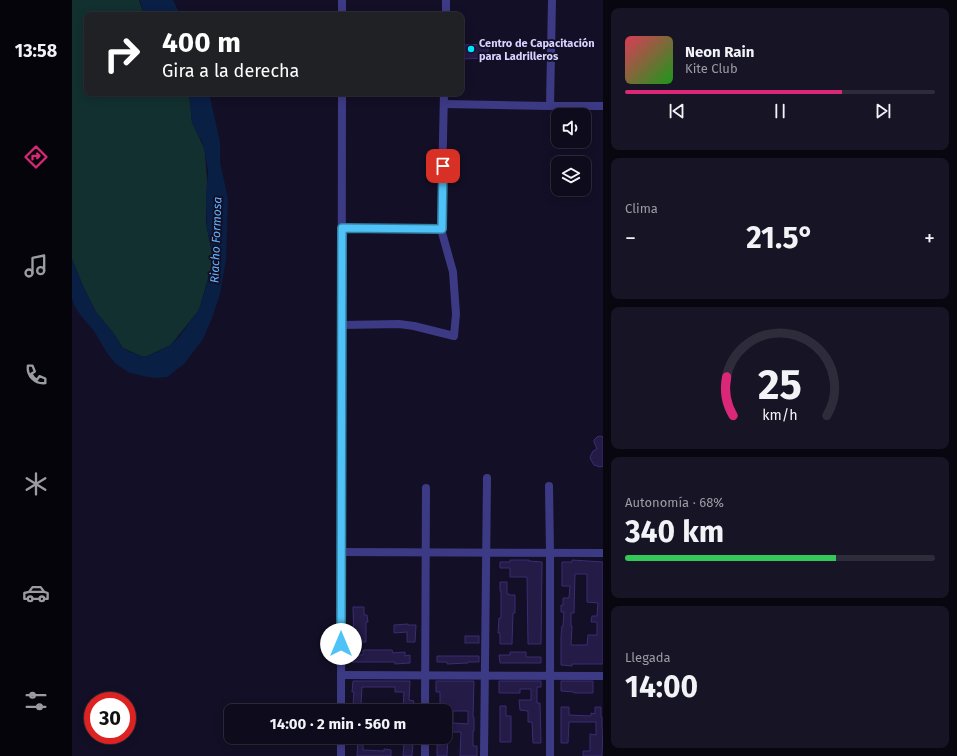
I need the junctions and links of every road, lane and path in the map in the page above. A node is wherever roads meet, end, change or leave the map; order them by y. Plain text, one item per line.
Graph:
1 (342, 0) edge
2 (446, 0) edge
3 (552, 0) edge
4 (342, 12) edge
5 (446, 12) edge
6 (342, 96) edge
7 (444, 96) edge
8 (444, 104) junction
9 (550, 106) junction
10 (603, 106) edge
11 (342, 228) junction
12 (442, 229) junction
13 (342, 325) junction
14 (487, 478) dead end
15 (549, 486) dead end
16 (426, 488) dead end
17 (341, 552) junction
18 (426, 552) junction
19 (487, 552) junction
20 (550, 553) junction
21 (603, 553) edge
22 (341, 675) junction
23 (425, 676) junction
24 (485, 676) junction
25 (550, 676) junction
26 (603, 676) edge
27 (341, 704) edge
28 (425, 704) edge
29 (341, 744) edge
30 (425, 744) edge
31 (341, 756) edge
32 (425, 756) edge
33 (484, 756) edge
34 (550, 756) edge

1 - 4 street
2 - 5 street
3 - 9 street
6 - 11 street
7 - 8 street
8 - 9 street
8 - 12 street
9 - 10 street
11 - 12 street
11 - 13 street
12 - 13 street
13 - 17 street
14 - 19 street
15 - 20 street
16 - 18 street
17 - 18 street
17 - 22 street
18 - 19 street
18 - 23 street
19 - 20 street
19 - 24 street
20 - 21 street
20 - 25 street
22 - 23 street
22 - 27 street
23 - 24 street
23 - 28 street
24 - 25 street
24 - 33 street
25 - 26 street
25 - 34 street
29 - 31 street
30 - 32 street

